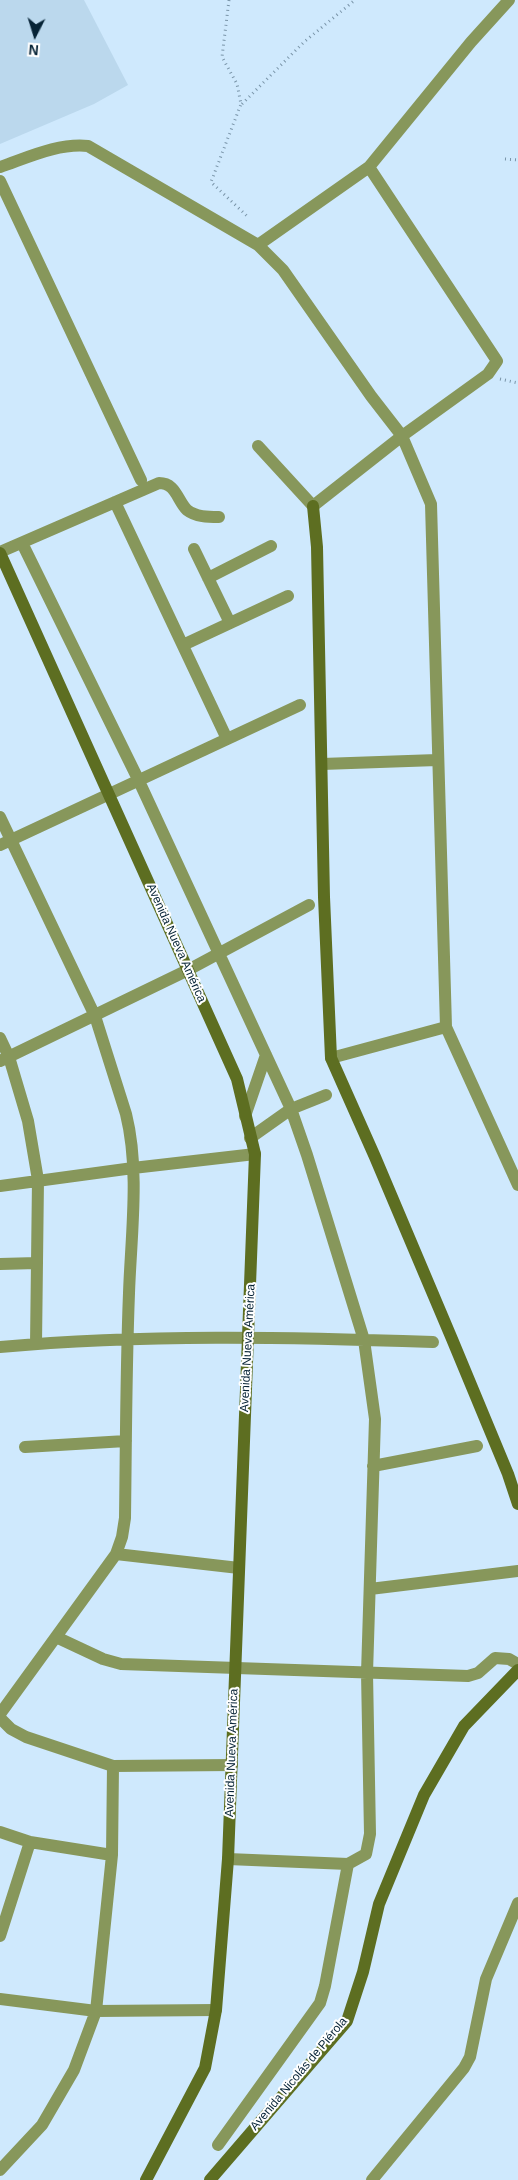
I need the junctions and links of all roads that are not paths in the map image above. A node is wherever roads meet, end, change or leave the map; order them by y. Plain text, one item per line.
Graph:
1 (509, 0) edge
2 (0, 167) edge
3 (369, 167) junction
4 (0, 181) edge
5 (258, 245) junction
6 (402, 436) junction
7 (258, 446) dead end
8 (141, 480) dead end
9 (115, 502) junction
10 (313, 506) junction
11 (219, 517) dead end
12 (22, 543) junction
13 (271, 546) dead end
14 (194, 550) dead end
15 (0, 552) edge
16 (4, 570) edge
17 (208, 578) junction
18 (288, 596) dead end
19 (230, 624) junction
20 (183, 645) junction
21 (300, 705) dead end
22 (228, 739) junction
23 (437, 760) junction
24 (322, 764) junction
25 (138, 779) junction
26 (108, 793) junction
27 (0, 818) edge
28 (6, 842) edge
29 (309, 905) dead end
30 (220, 953) junction
31 (188, 970) junction
32 (95, 1016) junction
33 (446, 1027) junction
34 (0, 1038) edge
35 (266, 1055) junction
36 (331, 1058) junction
37 (4, 1059) edge
38 (326, 1095) dead end
39 (291, 1109) junction
40 (245, 1116) junction
41 (250, 1138) junction
42 (255, 1154) junction
43 (133, 1168) junction
44 (38, 1180) junction
45 (518, 1185) edge
46 (0, 1186) edge
47 (0, 1264) edge
48 (37, 1264) junction
49 (248, 1338) junction
50 (127, 1339) junction
51 (364, 1340) junction
52 (433, 1342) dead end
53 (36, 1344) junction
54 (0, 1347) edge
55 (126, 1441) junction
56 (478, 1446) dead end
57 (25, 1447) dead end
58 (373, 1466) junction
59 (518, 1504) edge
60 (116, 1554) junction
61 (239, 1568) junction
62 (518, 1571) edge
63 (370, 1589) junction
64 (56, 1637) junction
65 (518, 1664) edge
66 (236, 1668) junction
67 (518, 1670) edge
68 (367, 1673) junction
69 (0, 1714) edge
70 (0, 1718) edge
71 (232, 1765) junction
72 (113, 1766) junction
73 (0, 1832) edge
74 (30, 1842) junction
75 (112, 1855) junction
76 (228, 1859) junction
77 (348, 1864) junction
78 (518, 1902) edge
79 (0, 1936) edge
80 (0, 1999) edge
81 (216, 2010) junction
82 (96, 2011) junction
83 (218, 2145) dead end
84 (0, 2170) edge
85 (146, 2180) edge
86 (210, 2180) edge
87 (372, 2180) edge

1 - 3 street
2 - 5 street
3 - 5 street
3 - 6 street
4 - 8 street
5 - 6 street
6 - 10 street
6 - 23 street
7 - 10 street
9 - 11 street
9 - 12 street
9 - 20 street
10 - 24 street
12 - 15 street
12 - 25 street
13 - 17 street
14 - 17 street
15 - 16 street, Avenida Nueva América
16 - 26 street, Avenida Nueva América
17 - 19 street
18 - 19 street
19 - 20 street
20 - 22 street
21 - 22 street
22 - 25 street
23 - 24 street
23 - 33 street
24 - 36 street
25 - 26 street
25 - 30 street
26 - 28 street
26 - 31 street, Avenida Nueva América
27 - 28 street
28 - 32 street
29 - 30 street
30 - 31 street
30 - 35 street
31 - 32 street
31 - 40 street, Avenida Nueva América
32 - 37 street
32 - 43 street
33 - 36 street
33 - 45 street
34 - 37 street
35 - 39 street
35 - 40 street
36 - 59 street
37 - 44 street
38 - 39 street
39 - 41 street
39 - 51 street
40 - 41 street, Avenida Nueva América
41 - 42 street, Avenida Nueva América
42 - 43 street
42 - 49 street, Avenida Nueva América
43 - 44 street
43 - 50 street
44 - 46 street
44 - 48 street
47 - 48 street
48 - 53 street
49 - 50 street
49 - 51 street
49 - 61 street, Avenida Nueva América
50 - 53 street
50 - 55 street
51 - 52 street
51 - 58 street
53 - 54 street
55 - 57 street
55 - 60 street
56 - 58 street
58 - 63 street
60 - 61 street
60 - 64 street
61 - 66 street, Avenida Nueva América
62 - 63 street
63 - 68 street
64 - 66 street
64 - 69 street
65 - 68 street
66 - 68 street
66 - 71 street, Avenida Nueva América
67 - 86 street, Avenida Nicolás de Piérola
68 - 77 street
70 - 72 street
71 - 72 street
71 - 76 street, Avenida Nueva América
72 - 75 street
73 - 74 street
74 - 75 street
74 - 79 street
75 - 82 street
76 - 77 street
76 - 81 street, Avenida Nueva América
77 - 83 street
78 - 87 street
80 - 82 street
81 - 82 street
81 - 85 street, Avenida Nueva América
82 - 84 street

